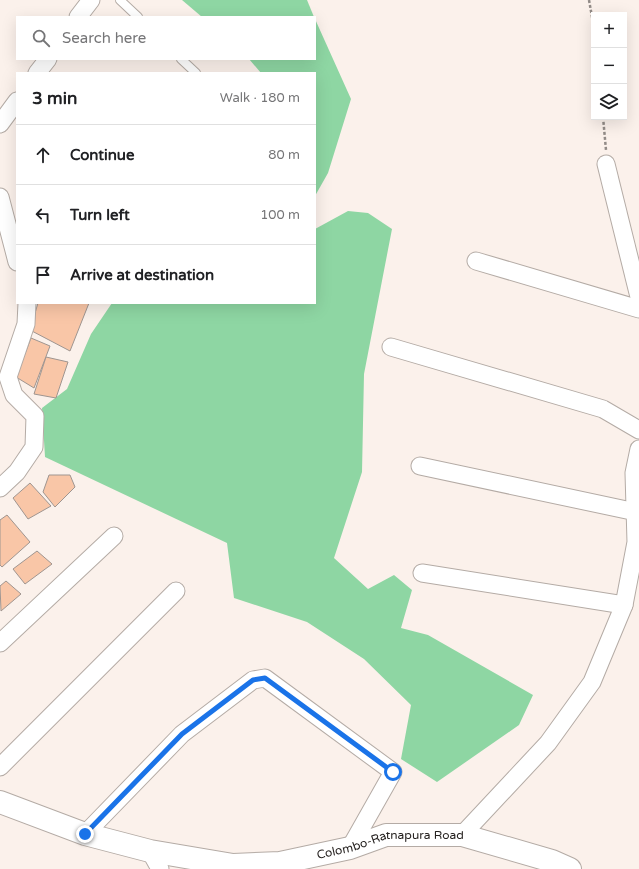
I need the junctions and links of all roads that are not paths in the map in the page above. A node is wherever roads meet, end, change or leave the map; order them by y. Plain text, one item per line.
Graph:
1 (91, 0) edge
2 (120, 0) edge
3 (79, 16) edge
4 (137, 16) edge
5 (47, 60) edge
6 (182, 60) edge
7 (39, 72) edge
8 (195, 72) edge
9 (16, 102) edge
10 (0, 124) edge
11 (606, 164) road end
12 (0, 197) edge
13 (16, 258) edge
14 (476, 261) dead end
15 (639, 297) edge
16 (27, 304) edge
17 (639, 309) edge
18 (391, 347) dead end
19 (4, 376) edge
20 (639, 430) edge
21 (639, 449) edge
22 (420, 466) dead end
23 (0, 488) edge
24 (636, 512) junction
25 (114, 536) dead end
26 (422, 573) dead end
27 (176, 590) dead end
28 (624, 605) junction
29 (0, 643) edge
30 (0, 767) edge
31 (0, 802) edge
32 (85, 834) junction
33 (462, 835) junction
34 (350, 848) junction
35 (155, 860) edge
36 (570, 869) edge

1 - 3 street
2 - 4 lane
5 - 7 street
6 - 8 lane
9 - 10 street
11 - 15 street
12 - 13 street
14 - 17 street
16 - 19 street
18 - 20 street
19 - 23 street
21 - 24 street
22 - 24 street
24 - 28 street
25 - 29 street
26 - 28 street
27 - 30 street
28 - 33 street
31 - 32 highway, Colombo-Ratnapura Road
32 - 34 street
32 - 35 highway, Colombo-Ratnapura Road
33 - 34 highway, Colombo-Ratnapura Road
33 - 36 highway, Colombo-Ratnapura Road
34 - 35 highway, Colombo-Ratnapura Road

